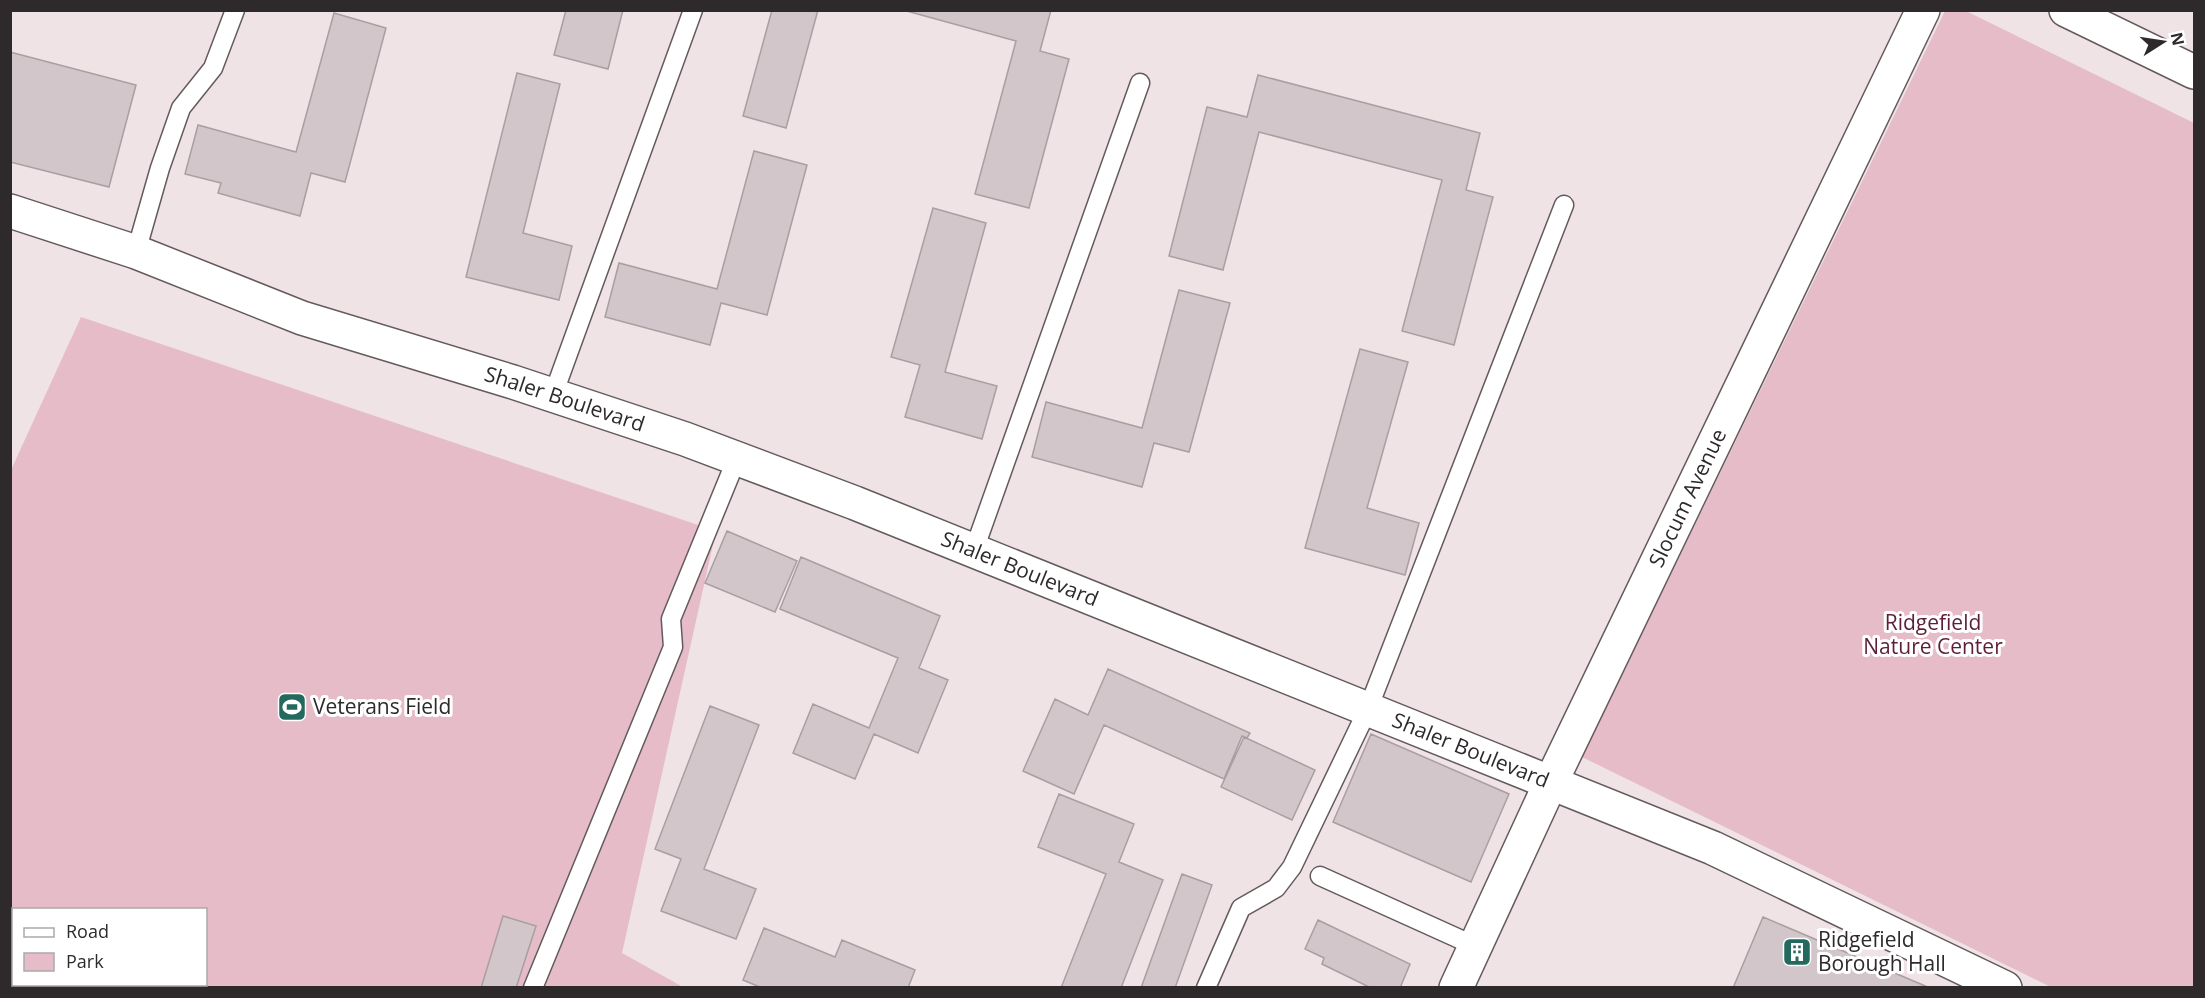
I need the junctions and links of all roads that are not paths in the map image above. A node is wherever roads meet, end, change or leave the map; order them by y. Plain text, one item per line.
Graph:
1 (235, 10) edge
2 (693, 10) edge
3 (1923, 10) edge
4 (2066, 10) edge
5 (2194, 72) edge
6 (1140, 83) dead end
7 (1564, 206) dead end
8 (10, 211) edge
9 (136, 252) junction
10 (553, 395) junction
11 (736, 458) junction
12 (974, 550) junction
13 (1368, 709) junction
14 (1551, 782) junction
15 (1320, 876) dead end
16 (1475, 946) junction
17 (533, 987) edge
18 (1206, 987) edge
19 (1456, 987) edge
20 (2005, 987) edge

1 - 9 lane
2 - 10 lane
3 - 14 street, Slocum Avenue
4 - 5 street
6 - 12 lane
7 - 13 lane
8 - 9 street, Shaler Boulevard
9 - 10 street, Shaler Boulevard
10 - 11 street, Shaler Boulevard
11 - 12 street, Shaler Boulevard
11 - 17 lane
12 - 13 street, Shaler Boulevard
13 - 14 street, Shaler Boulevard
13 - 18 lane
14 - 16 street, Slocum Avenue
14 - 20 street, Shaler Boulevard
15 - 16 lane
16 - 19 street, Slocum Avenue

